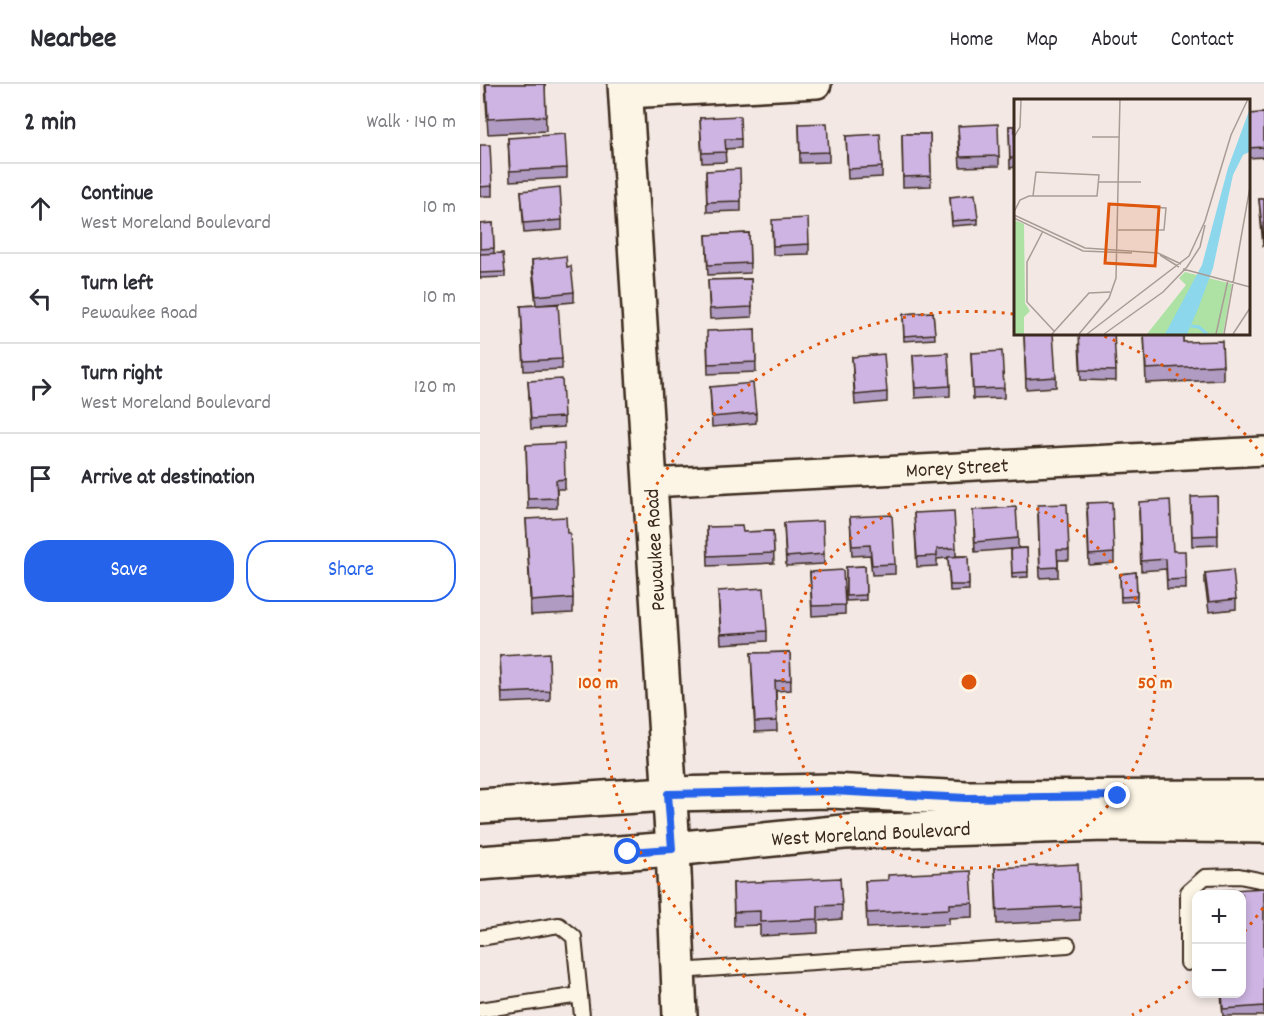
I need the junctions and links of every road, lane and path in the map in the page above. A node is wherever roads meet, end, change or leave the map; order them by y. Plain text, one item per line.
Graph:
1 (817, 84) edge
2 (626, 89) edge
3 (1264, 451) edge
4 (650, 483) junction
5 (668, 794) junction
6 (1264, 796) edge
7 (480, 806) edge
8 (1264, 826) edge
9 (672, 849) junction
10 (480, 854) edge
11 (480, 863) edge
12 (1264, 881) edge
13 (480, 938) edge
14 (1068, 945) dead end
15 (1188, 963) dead end
16 (678, 971) junction
17 (580, 995) junction
18 (480, 1010) edge
19 (582, 1016) edge
20 (680, 1016) edge

1 - 2 street
2 - 4 street, Pewaukee Road
3 - 4 street, Morey Street
4 - 5 street, Pewaukee Road
5 - 6 street, West Moreland Boulevard
5 - 7 street, West Moreland Boulevard
5 - 9 street, Pewaukee Road
8 - 9 street, West Moreland Boulevard
9 - 11 street, West Moreland Boulevard
9 - 16 street, Pewaukee Road
10 - 11 street
12 - 15 lane
13 - 17 lane
14 - 16 lane
16 - 20 street, Pewaukee Road
17 - 18 lane
17 - 19 lane

